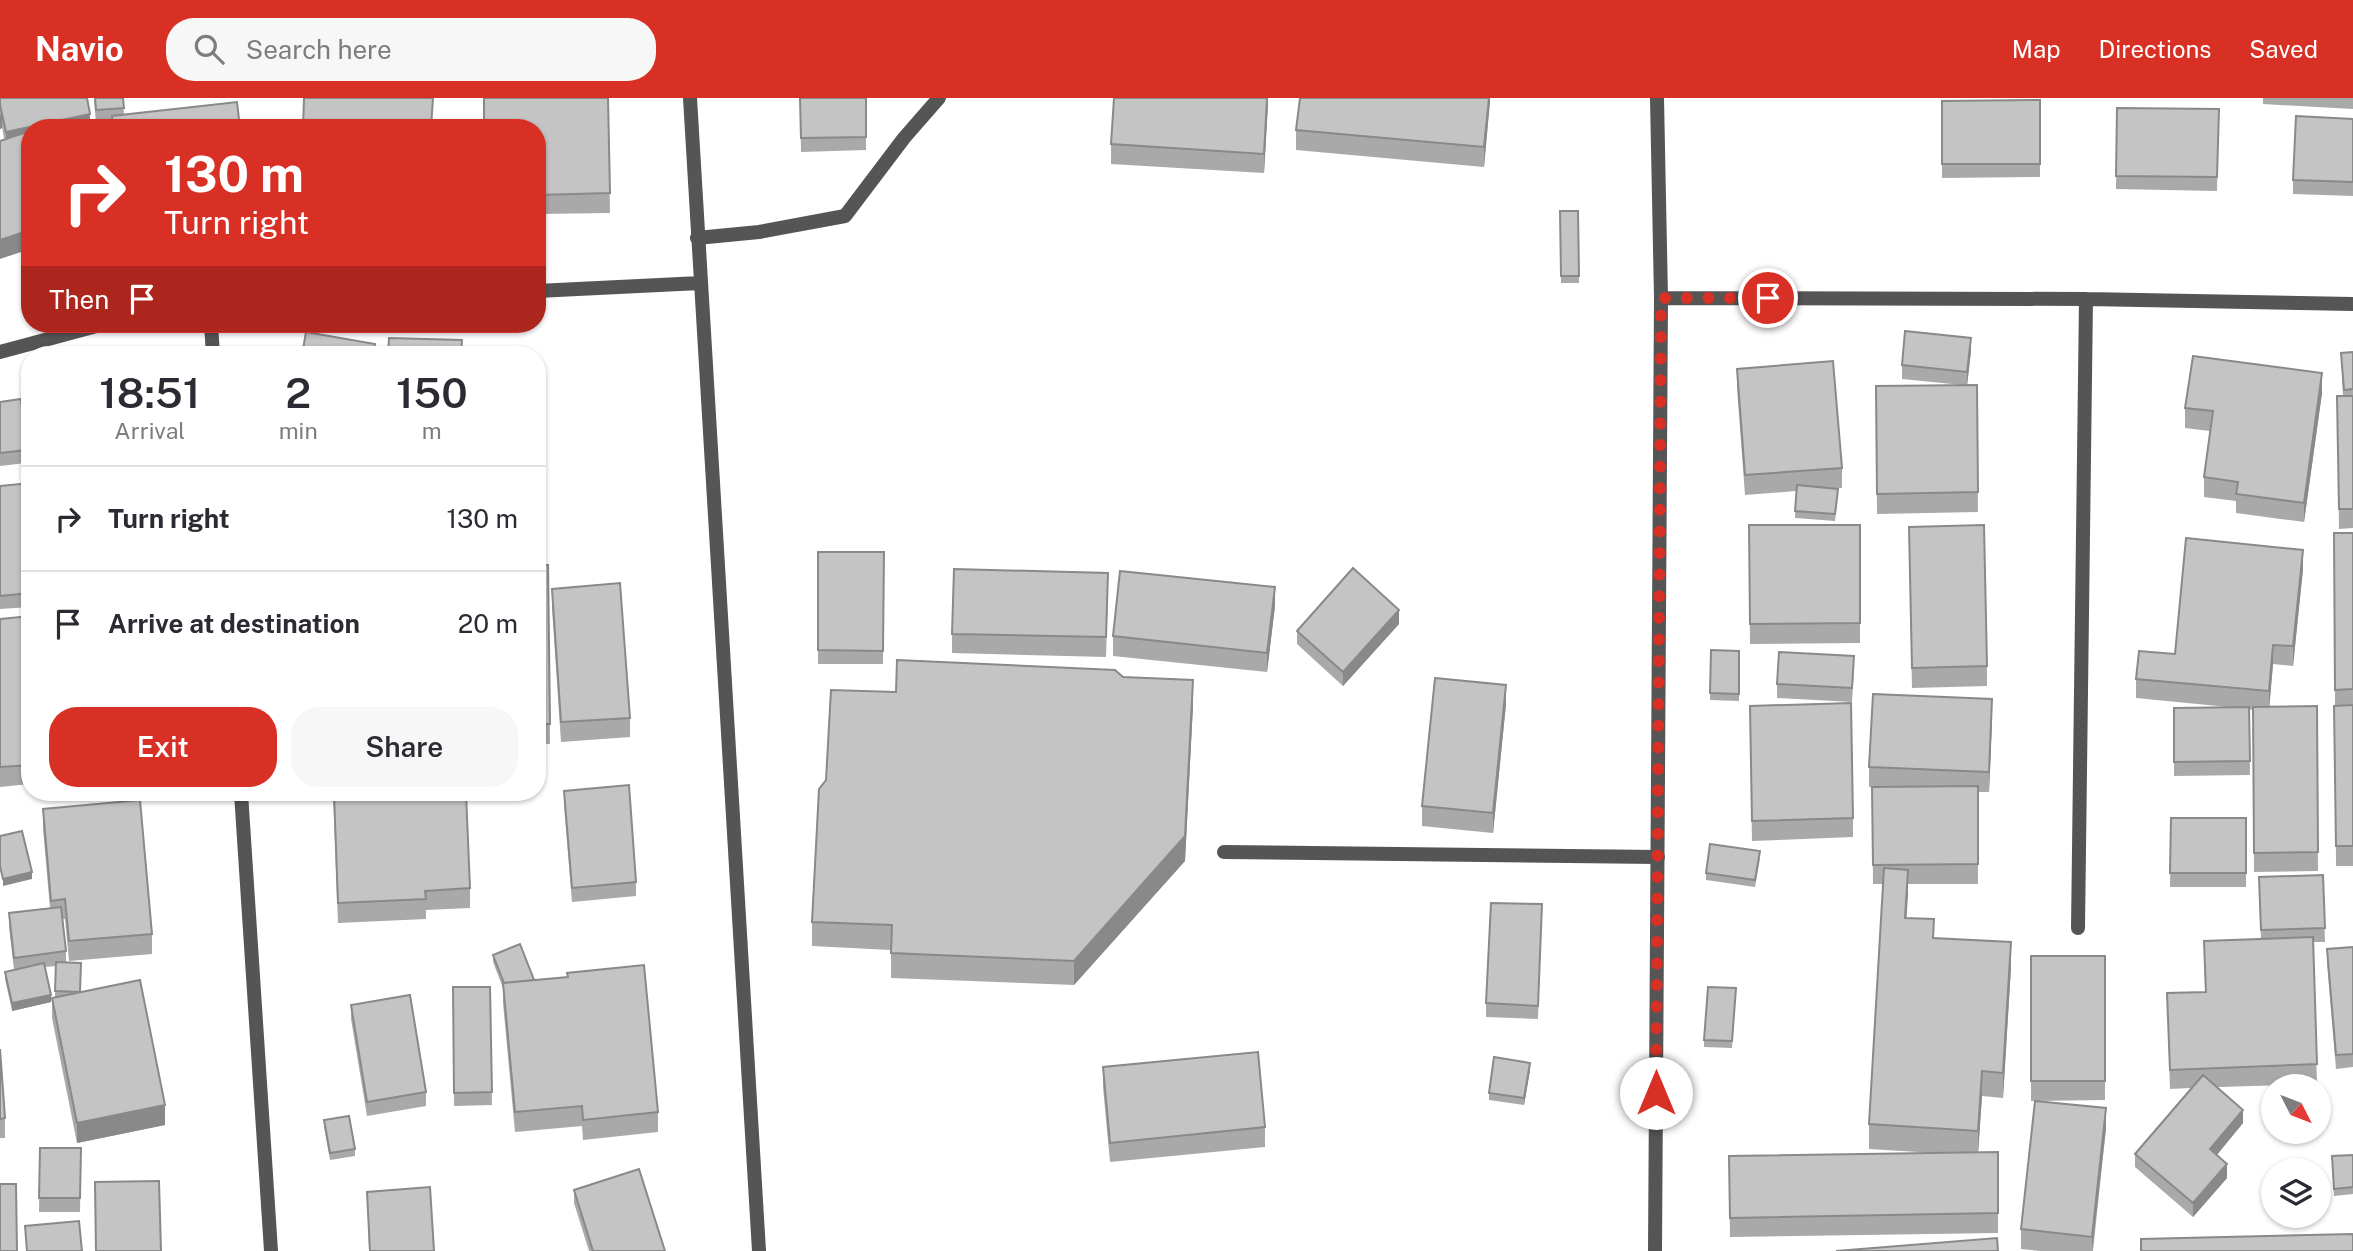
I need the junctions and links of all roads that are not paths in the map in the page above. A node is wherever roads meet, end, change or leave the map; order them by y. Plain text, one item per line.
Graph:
1 (690, 98) edge
2 (939, 98) edge
3 (1657, 98) edge
4 (697, 239) junction
5 (700, 283) junction
6 (546, 291) edge
7 (1661, 298) junction
8 (2086, 299) junction
9 (2353, 304) edge
10 (71, 333) edge
11 (21, 346) edge
12 (22, 346) edge
13 (0, 352) edge
14 (242, 801) edge
15 (1224, 852) dead end
16 (1658, 857) junction
17 (2078, 928) dead end
18 (271, 1251) edge
19 (759, 1251) edge
20 (1655, 1251) edge

1 - 4 street
2 - 4 street
3 - 7 street
4 - 5 street
5 - 6 street
5 - 19 street
7 - 8 street
7 - 16 street
8 - 9 street
8 - 17 street
10 - 12 street
11 - 13 street
14 - 18 street
15 - 16 street
16 - 20 street

